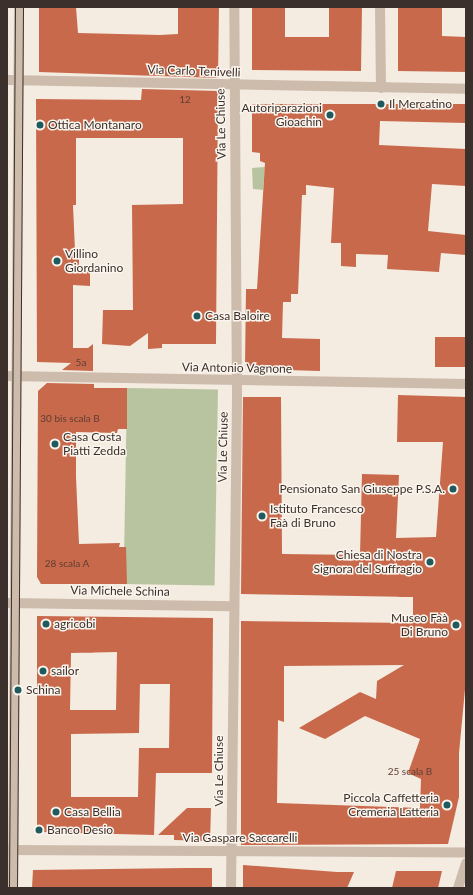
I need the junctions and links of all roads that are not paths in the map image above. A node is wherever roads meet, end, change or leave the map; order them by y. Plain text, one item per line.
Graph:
1 (19, 7) edge
2 (234, 7) edge
3 (380, 7) edge
4 (19, 79) junction
5 (7, 80) edge
6 (234, 86) junction
7 (381, 88) junction
8 (466, 89) edge
9 (12, 376) edge
10 (237, 381) junction
11 (466, 384) edge
12 (11, 603) edge
13 (233, 606) junction
14 (10, 850) edge
15 (232, 851) junction
16 (466, 852) edge
17 (466, 863) edge
18 (13, 888) edge
19 (231, 888) edge
20 (458, 888) edge

1 - 4 street
2 - 6 street, Via Le Chiuse
3 - 7 street
4 - 5 street, Via Carlo Tenivelli
4 - 6 street, Via Carlo Tenivelli
4 - 9 street
6 - 7 street, Via Carlo Tenivelli
6 - 10 street, Via Le Chiuse
7 - 8 street, Via Carlo Tenivelli
9 - 10 street, Via Antonio Vagnone
9 - 12 street
10 - 11 street, Via Antonio Vagnone
10 - 13 street, Via Le Chiuse
12 - 13 street, Via Michele Schina
12 - 14 street
13 - 15 street, Via Le Chiuse
14 - 15 street, Via Gaspare Saccarelli
14 - 18 street
15 - 16 street, Via Gaspare Saccarelli
15 - 19 street, Via Le Chiuse
17 - 20 street

